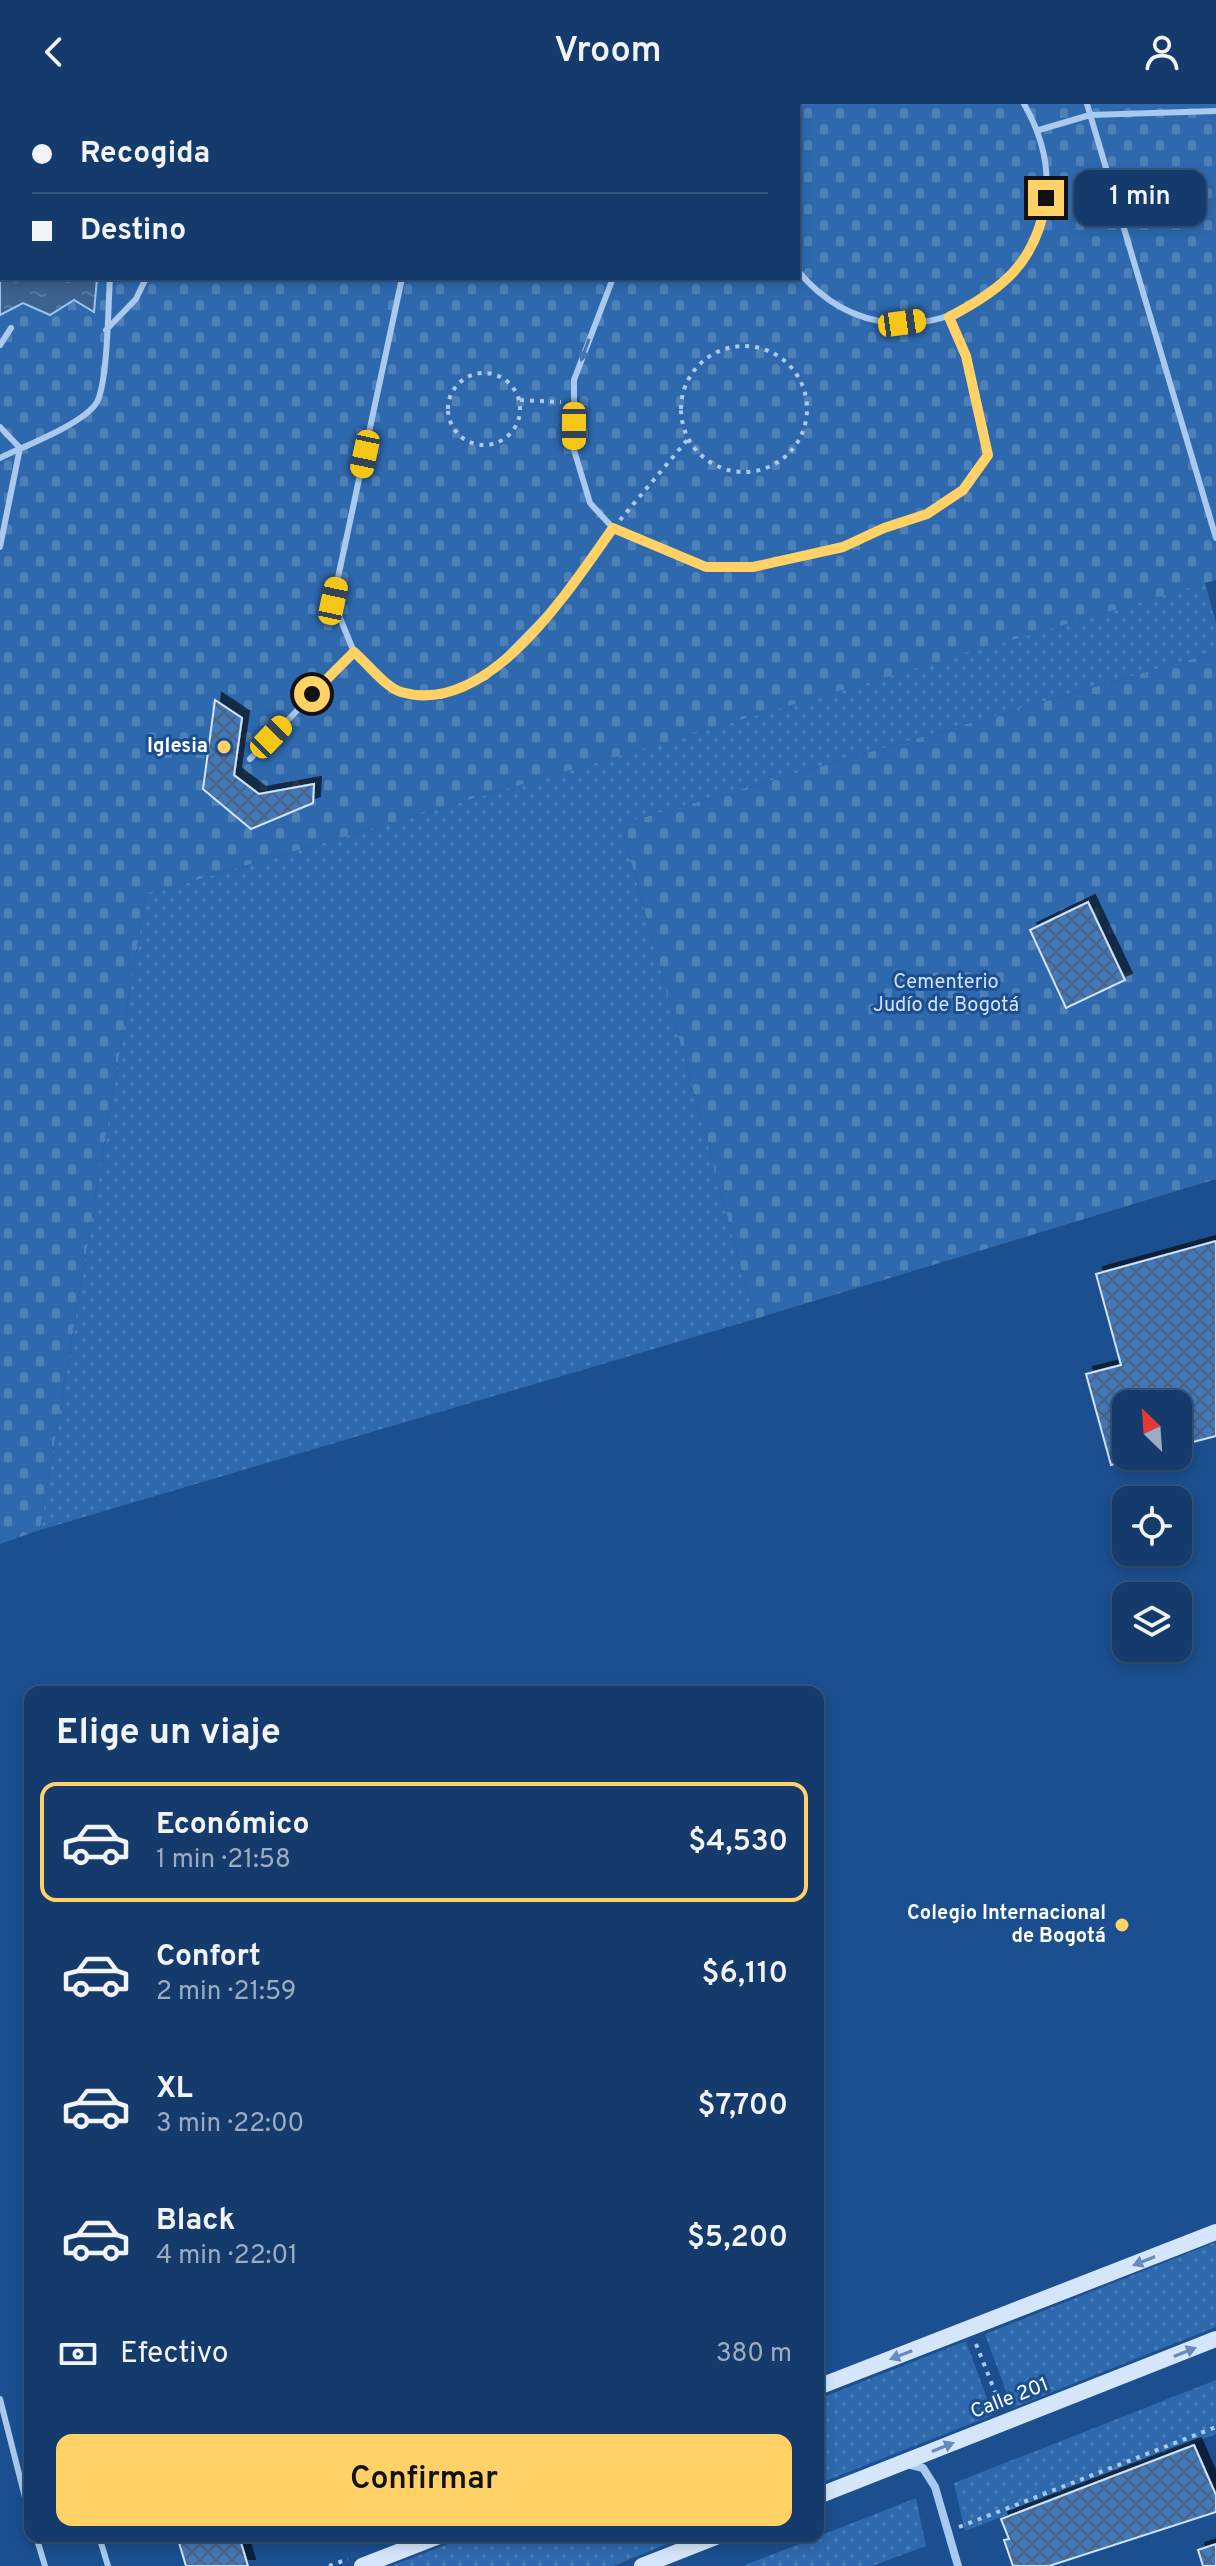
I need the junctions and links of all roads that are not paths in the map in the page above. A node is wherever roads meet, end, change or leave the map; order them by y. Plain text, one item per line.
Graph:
1 (1024, 104) edge
2 (1087, 104) edge
3 (1216, 111) edge
4 (1090, 115) junction
5 (1039, 130) junction
6 (800, 273) edge
7 (110, 280) edge
8 (145, 280) edge
9 (402, 280) edge
10 (612, 280) edge
11 (949, 317) junction
12 (11, 328) dead end
13 (106, 330) junction
14 (0, 345) edge
15 (0, 427) edge
16 (20, 448) junction
17 (0, 458) edge
18 (613, 528) junction
19 (1216, 538) edge
20 (0, 547) edge
21 (354, 652) junction
22 (250, 759) dead end
23 (1216, 2232) edge
24 (1216, 2339) edge
25 (824, 2385) edge
26 (0, 2399) edge
27 (903, 2463) junction
28 (24, 2493) edge
29 (824, 2494) edge
30 (38, 2542) edge
31 (101, 2542) edge
32 (424, 2542) edge
33 (703, 2542) edge
34 (45, 2566) edge
35 (108, 2566) edge
36 (362, 2566) edge
37 (642, 2566) edge
38 (958, 2566) edge

1 - 5 lane
2 - 4 lane
3 - 4 lane
4 - 5 lane
4 - 19 lane
5 - 11 lane
6 - 11 lane
7 - 13 lane
8 - 13 lane
9 - 21 lane
10 -> 18 lane
11 - 18 lane
12 - 14 lane
13 - 16 lane
15 - 16 lane
16 - 17 lane
16 - 20 lane
18 - 21 lane
21 - 22 lane
23 -> 25 main road
27 -> 24 main road, Calle 201
26 - 28 lane
27 - 29 main road, Calle 201
27 - 38 street
30 - 34 lane
31 - 35 lane
32 - 36 main road
33 - 37 main road

